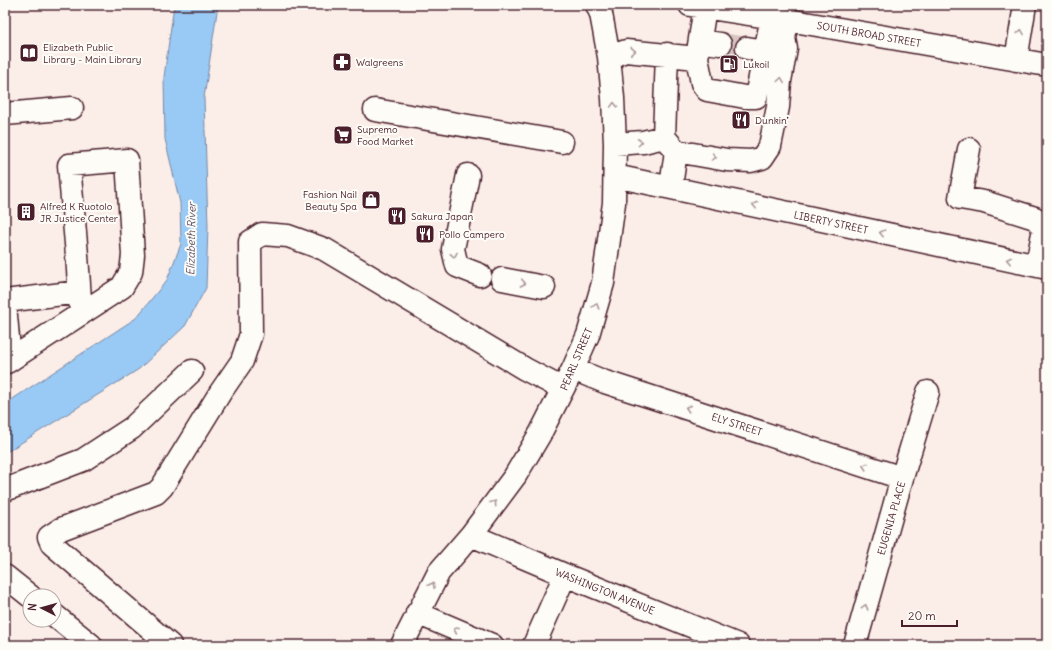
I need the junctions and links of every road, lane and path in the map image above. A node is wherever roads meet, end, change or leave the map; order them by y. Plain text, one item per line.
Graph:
1 (597, 5) edge
2 (1025, 5) edge
3 (698, 6) edge
4 (780, 18) junction
5 (706, 48) junction
6 (662, 53) junction
7 (609, 57) junction
8 (1016, 60) junction
9 (1047, 65) edge
10 (72, 108) dead end
11 (375, 110) dead end
12 (5, 114) edge
13 (562, 142) dead end
14 (615, 144) junction
15 (670, 144) junction
16 (969, 148) dead end
17 (468, 175) dead end
18 (615, 176) junction
19 (671, 187) junction
20 (1042, 266) edge
21 (480, 275) dead end
22 (502, 279) dead end
23 (544, 287) dead end
24 (79, 292) junction
25 (5, 301) edge
26 (5, 305) edge
27 (81, 314) junction
28 (7, 361) edge
29 (573, 369) junction
30 (192, 371) dead end
31 (563, 389) junction
32 (928, 392) dead end
33 (902, 478) junction
34 (5, 490) edge
35 (471, 535) junction
36 (565, 575) junction
37 (5, 576) edge
38 (22, 590) edge
39 (417, 613) junction
40 (62, 621) edge
41 (91, 645) edge
42 (170, 645) edge
43 (402, 645) edge
44 (492, 645) edge
45 (534, 645) edge
46 (738, 645) edge
47 (855, 645) edge

1 - 7 street, PEARL STREET
8 -> 2 street
3 - 4 street, SOUTH BROAD STREET
3 - 5 street
4 - 5 street
4 - 8 street, SOUTH BROAD STREET
15 -> 4 street
5 - 6 street
7 -> 6 street
6 - 15 street
14 -> 7 street, PEARL STREET
8 - 9 street, SOUTH BROAD STREET
10 - 12 street
11 - 13 street
14 -> 15 street
14 - 18 street, PEARL STREET
15 - 19 street
16 - 20 street
17 -> 21 street
18 - 19 street, LIBERTY STREET
29 -> 18 street, PEARL STREET
20 -> 19 street, LIBERTY STREET
22 -> 23 street
24 - 25 street
24 - 27 street
24 - 27 street
26 - 28 street
27 - 28 street
29 - 31 street, PEARL STREET
33 -> 29 street, ELY STREET
30 - 34 street
35 -> 31 street, PEARL STREET
31 - 42 street
32 - 33 street, EUGENIA PLACE
47 -> 33 street, EUGENIA PLACE
35 - 36 street, WASHINGTON AVENUE
39 -> 35 street, PEARL STREET
36 - 45 street
36 - 46 street, WASHINGTON AVENUE
37 - 38 street
39 - 43 street, PEARL STREET
44 -> 39 street
40 - 41 street

